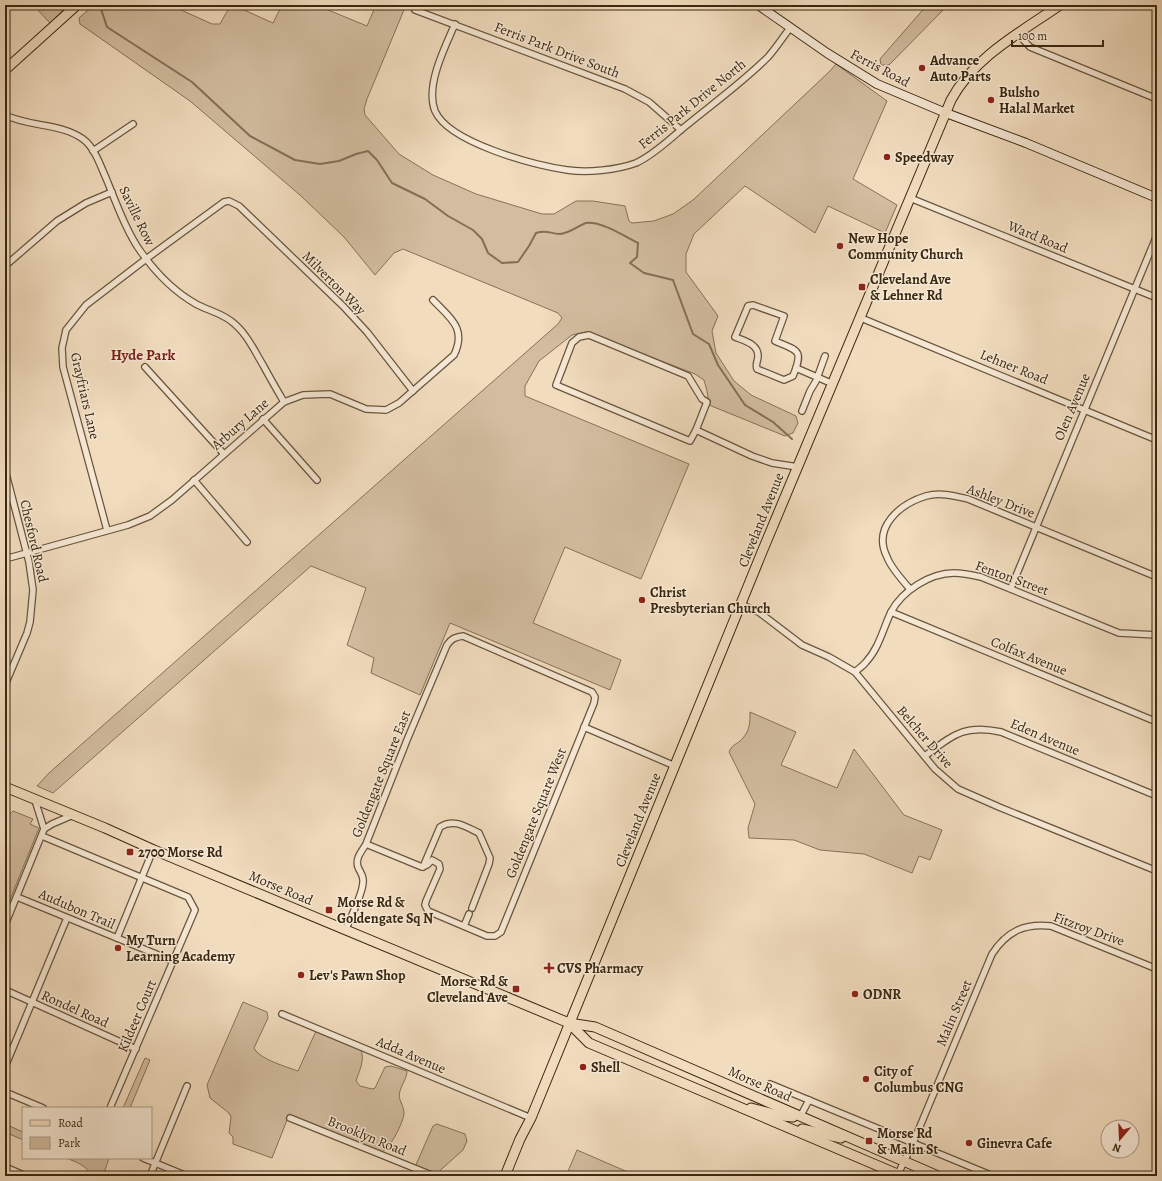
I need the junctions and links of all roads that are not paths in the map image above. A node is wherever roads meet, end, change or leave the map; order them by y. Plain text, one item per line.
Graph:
1 (77, 5) edge
2 (758, 5) edge
3 (1060, 5) edge
4 (416, 10) dead end
5 (455, 24) junction
6 (790, 28) junction
7 (1018, 34) junction
8 (5, 70) edge
9 (1157, 99) edge
10 (946, 113) junction
11 (5, 114) edge
12 (133, 124) dead end
13 (681, 130) junction
14 (93, 151) junction
15 (112, 192) junction
16 (910, 198) junction
17 (1157, 198) edge
18 (229, 201) joint
19 (1157, 235) edge
20 (146, 259) junction
21 (5, 266) edge
22 (1135, 289) junction
23 (1157, 298) edge
24 (433, 300) dead end
25 (861, 318) junction
26 (825, 356) dead end
27 (145, 367) dead end
28 (796, 368) junction
29 (817, 377) junction
30 (833, 384) junction
31 (413, 391) junction
32 (284, 402) junction
33 (1084, 409) junction
34 (802, 411) dead end
35 (263, 419) junction
36 (696, 430) junction
37 (1157, 440) edge
38 (224, 454) junction
39 (798, 467) junction
40 (5, 470) edge
41 (194, 480) junction
42 (317, 480) dead end
43 (1036, 527) junction
44 (107, 530) junction
45 (247, 542) dead end
46 (27, 552) junction
47 (5, 558) edge
48 (1157, 576) edge
49 (1011, 588) junction
50 (910, 590) junction
51 (741, 604) junction
52 (892, 612) junction
53 (1157, 635) edge
54 (463, 636) joint
55 (855, 672) junction
56 (5, 685) edge
57 (1157, 722) edge
58 (584, 727) junction
59 (925, 756) junction
60 (675, 766) junction
61 (5, 788) edge
62 (1157, 796) edge
63 (35, 800) junction
64 (73, 815) junction
65 (44, 829) junction
66 (42, 836) junction
67 (366, 844) junction
68 (153, 850) junction
69 (422, 867) junction
70 (1157, 871) edge
71 (142, 878) junction
72 (17, 897) junction
73 (472, 908) dead end
74 (469, 914) dead end
75 (67, 918) junction
76 (5, 925) edge
77 (464, 926) junction
78 (346, 929) junction
79 (1011, 933) joint
80 (118, 938) junction
81 (173, 961) junction
82 (1157, 968) edge
83 (5, 990) edge
84 (32, 1002) junction
85 (282, 1014) dead end
86 (569, 1023) junction
87 (136, 1049) junction
88 (5, 1067) edge
89 (770, 1084) dead end
90 (188, 1086) dead end
91 (5, 1092) edge
92 (809, 1100) junction
93 (726, 1102) junction
94 (41, 1107) edge
95 (110, 1107) edge
96 (800, 1117) junction
97 (290, 1118) dead end
98 (531, 1118) junction
99 (794, 1131) junction
100 (855, 1140) junction
101 (913, 1143) junction
102 (146, 1159) edge
103 (904, 1162) junction
104 (156, 1163) junction
105 (5, 1167) edge
106 (900, 1175) edge
107 (26, 1176) edge
108 (150, 1176) edge
109 (187, 1176) edge
110 (434, 1176) edge
111 (505, 1176) edge
112 (938, 1176) edge
113 (993, 1176) edge

1 - 8 main road
2 - 6 main road, Ferris Road
3 - 7 main road, Cleveland Avenue
4 - 5 street, Ferris Park Drive South
5 - 13 street, Ferris Park Drive South
5 - 13 street, Ferris Park Drive North
6 - 10 main road, Ferris Road
6 - 13 street, Ferris Park Drive North
7 - 9 street
7 - 10 main road, Cleveland Avenue
10 - 16 main road, Cleveland Avenue
10 - 17 main road, Ferris Road
11 - 14 street, Saville Row
12 - 14 street
14 - 15 street, Saville Row
15 - 20 street, Saville Row
15 - 21 street
16 - 22 street, Ward Road
16 - 25 main road, Cleveland Avenue
18 - 20 street, Grayfriars Lane
18 - 31 street, Milverton Way
19 - 22 street, Olen Avenue
20 - 32 street, Saville Row
20 - 44 street, Grayfriars Lane
22 - 23 street, Ward Road
22 - 33 street, Olen Avenue
24 - 31 street, Arbury Lane
25 - 30 main road, Cleveland Avenue
25 - 33 street, Lehner Road
26 - 29 street
27 - 38 street
28 - 28 street
28 - 29 street
29 - 30 street
29 - 34 street
30 - 39 main road, Cleveland Avenue
31 - 32 street, Arbury Lane
32 - 35 street, Arbury Lane
33 - 37 street, Lehner Road
33 - 43 street, Olen Avenue
35 - 38 street, Arbury Lane
35 - 42 street
36 - 36 street
36 - 39 street
38 - 41 street, Arbury Lane
39 - 51 main road, Cleveland Avenue
40 - 46 street, Chesford Road
41 - 44 street, Arbury Lane
41 - 45 street
43 - 48 street, Ashley Drive
43 - 49 street, Olen Avenue
43 - 50 street, Ashley Drive
44 - 46 street, Arbury Lane
46 - 47 street, Arbury Lane
46 - 56 street, Chesford Road
49 - 50 street, Fenton Street
49 - 53 street, Fenton Street
50 - 52 street, Fenton Street
51 - 55 street, Belcher Drive
51 - 60 main road, Cleveland Avenue
52 - 55 street, Fenton Street
52 - 57 street, Colfax Avenue
54 - 58 street, Goldengate Square West
54 - 67 street, Goldengate Square East
55 - 59 street, Belcher Drive
58 - 60 street
58 - 77 street, Goldengate Square West
59 - 62 street, Eden Avenue
59 - 70 street, Belcher Drive
60 - 86 main road, Cleveland Avenue
61 - 63 main road, Morse Road
63 - 64 main road, Morse Road
63 - 65 street
64 - 65 street
64 - 68 main road, Morse Road
65 - 66 street
66 - 71 street
66 - 72 street
67 - 69 street
67 - 78 street, Goldengate Square East
68 - 71 street
68 - 78 main road, Morse Road
69 - 73 street
69 - 77 street
71 - 80 street
71 - 81 street, Kildeer Court
72 - 75 street, Audubon Trail
72 - 76 street
74 - 77 street
75 - 80 street, Audubon Trail
75 - 84 street
78 - 86 main road, Morse Road
79 - 82 street, Fitzroy Drive
79 - 101 street, Malin Street
80 - 81 street, Audubon Trail
81 - 87 street, Kildeer Court
83 - 84 street, Rondel Road
84 - 87 street, Rondel Road
84 - 88 street
85 - 98 street, Adda Avenue
86 - 93 main road, Morse Road
86 - 96 main road, Morse Road
86 - 98 main road, Cleveland Avenue
87 - 95 street, Kildeer Court
89 - 92 street
90 - 104 street
91 - 94 street
92 - 96 street
92 - 101 street
93 - 96 main road
93 - 99 main road, Morse Road
96 - 100 main road, Morse Road
97 - 110 street, Brooklyn Road
98 - 111 main road, Cleveland Avenue
99 - 100 main road
99 - 106 main road, Morse Road
100 - 103 main road, Morse Road
101 - 103 street, Malin Street
101 - 113 street
102 - 104 street
103 - 106 street, Malin Street
103 - 112 main road, Morse Road
104 - 108 street
104 - 109 street
105 - 107 street

